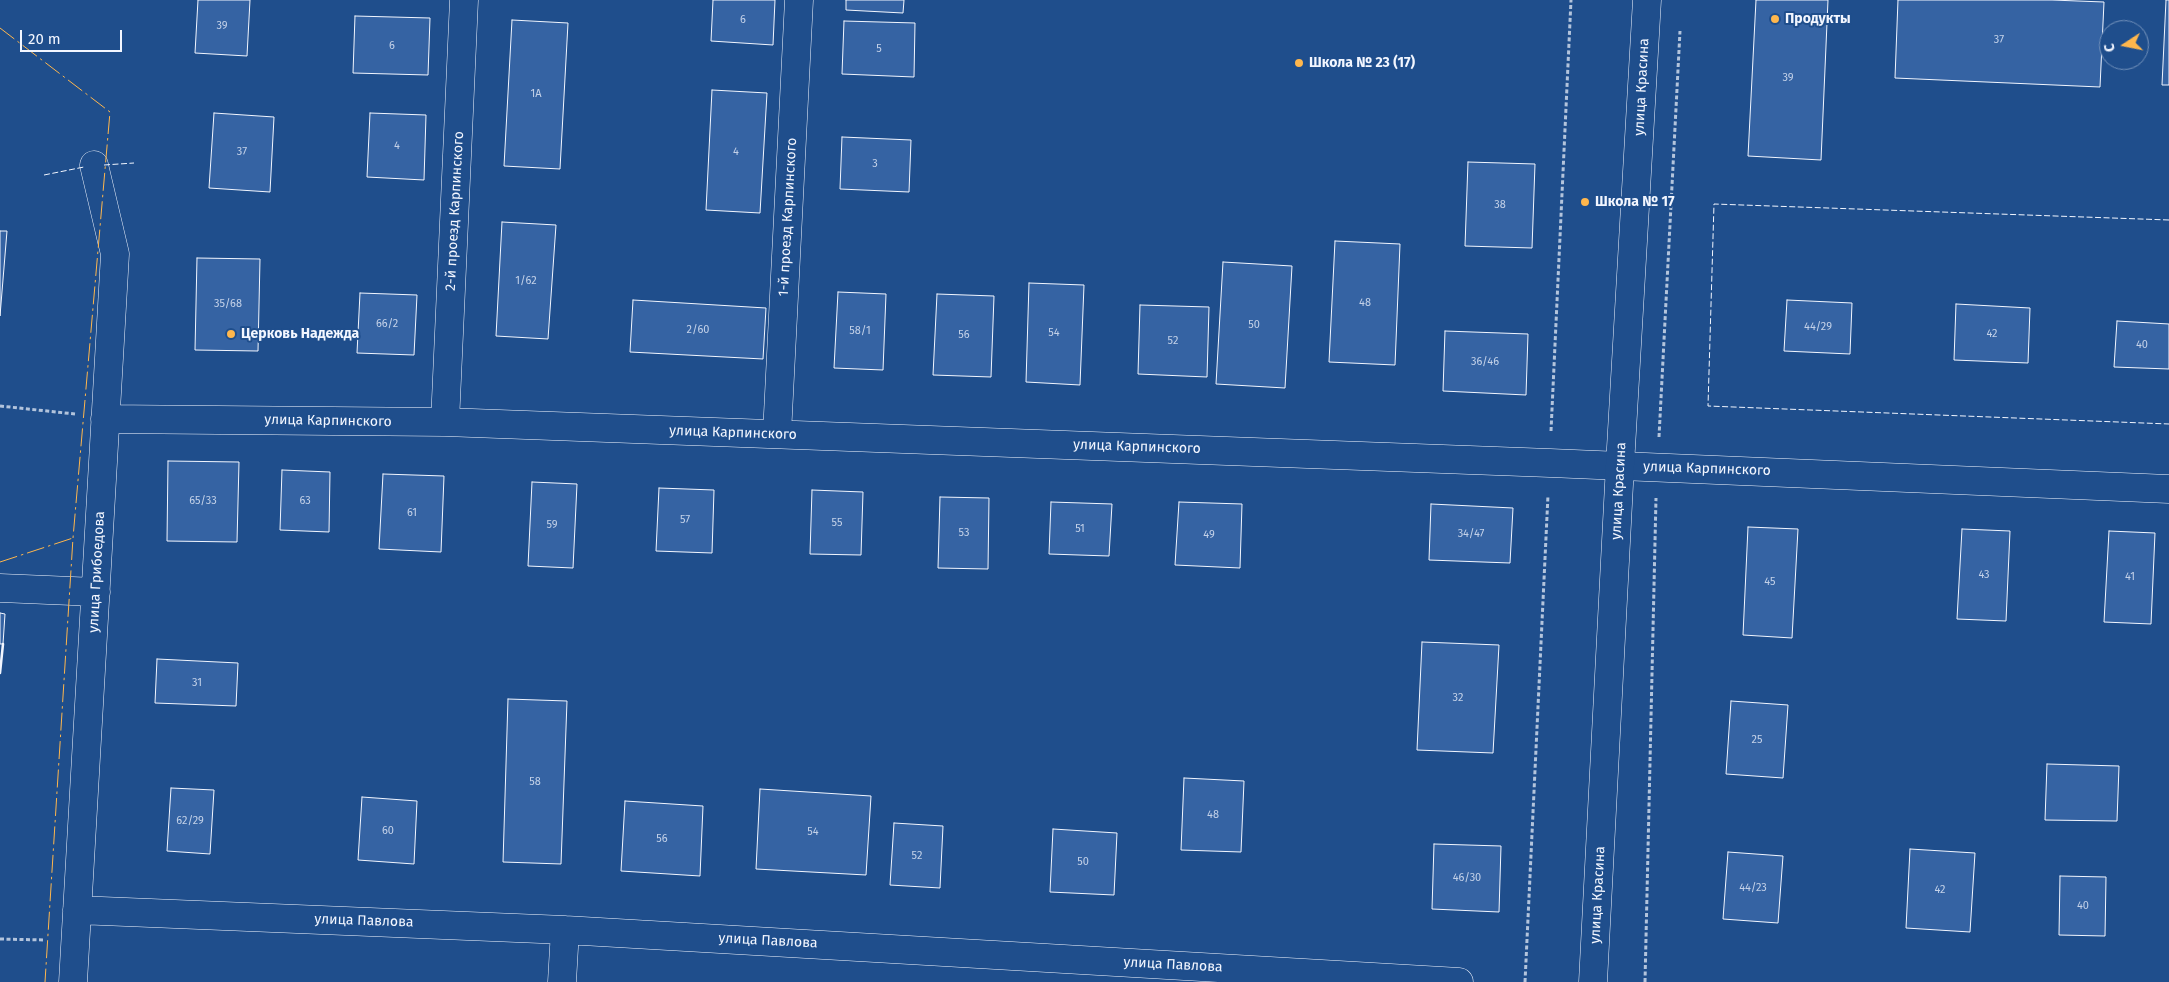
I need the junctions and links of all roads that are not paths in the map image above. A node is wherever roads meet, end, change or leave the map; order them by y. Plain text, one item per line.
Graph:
1 (464, 0) edge
2 (799, 0) edge
3 (1647, 0) edge
4 (94, 165) dead end
5 (105, 419) junction
6 (445, 422) junction
7 (777, 434) junction
8 (1620, 465) junction
9 (2169, 489) edge
10 (0, 588) edge
11 (96, 592) junction
12 (77, 910) junction
13 (565, 930) junction
14 (1059, 970) edge
15 (73, 982) edge
16 (562, 982) edge
17 (1459, 982) edge
18 (1593, 982) edge

1 - 6 street, 2-й проезд Карпинского
2 - 7 street, 1-й проезд Карпинского
3 - 8 street, улица Красина
4 - 5 street, улица Грибоедова
5 - 6 street, улица Карпинского
5 - 11 street, улица Грибоедова
6 - 7 street, улица Карпинского
7 - 8 street, улица Карпинского
8 - 9 street, улица Карпинского
8 - 18 street, улица Красина
10 - 11 street
11 - 12 street, улица Грибоедова
12 - 13 street, улица Павлова
12 - 15 street, улица Грибоедова
13 - 14 street, улица Павлова
13 - 16 street
14 - 17 street, улица Павлова

